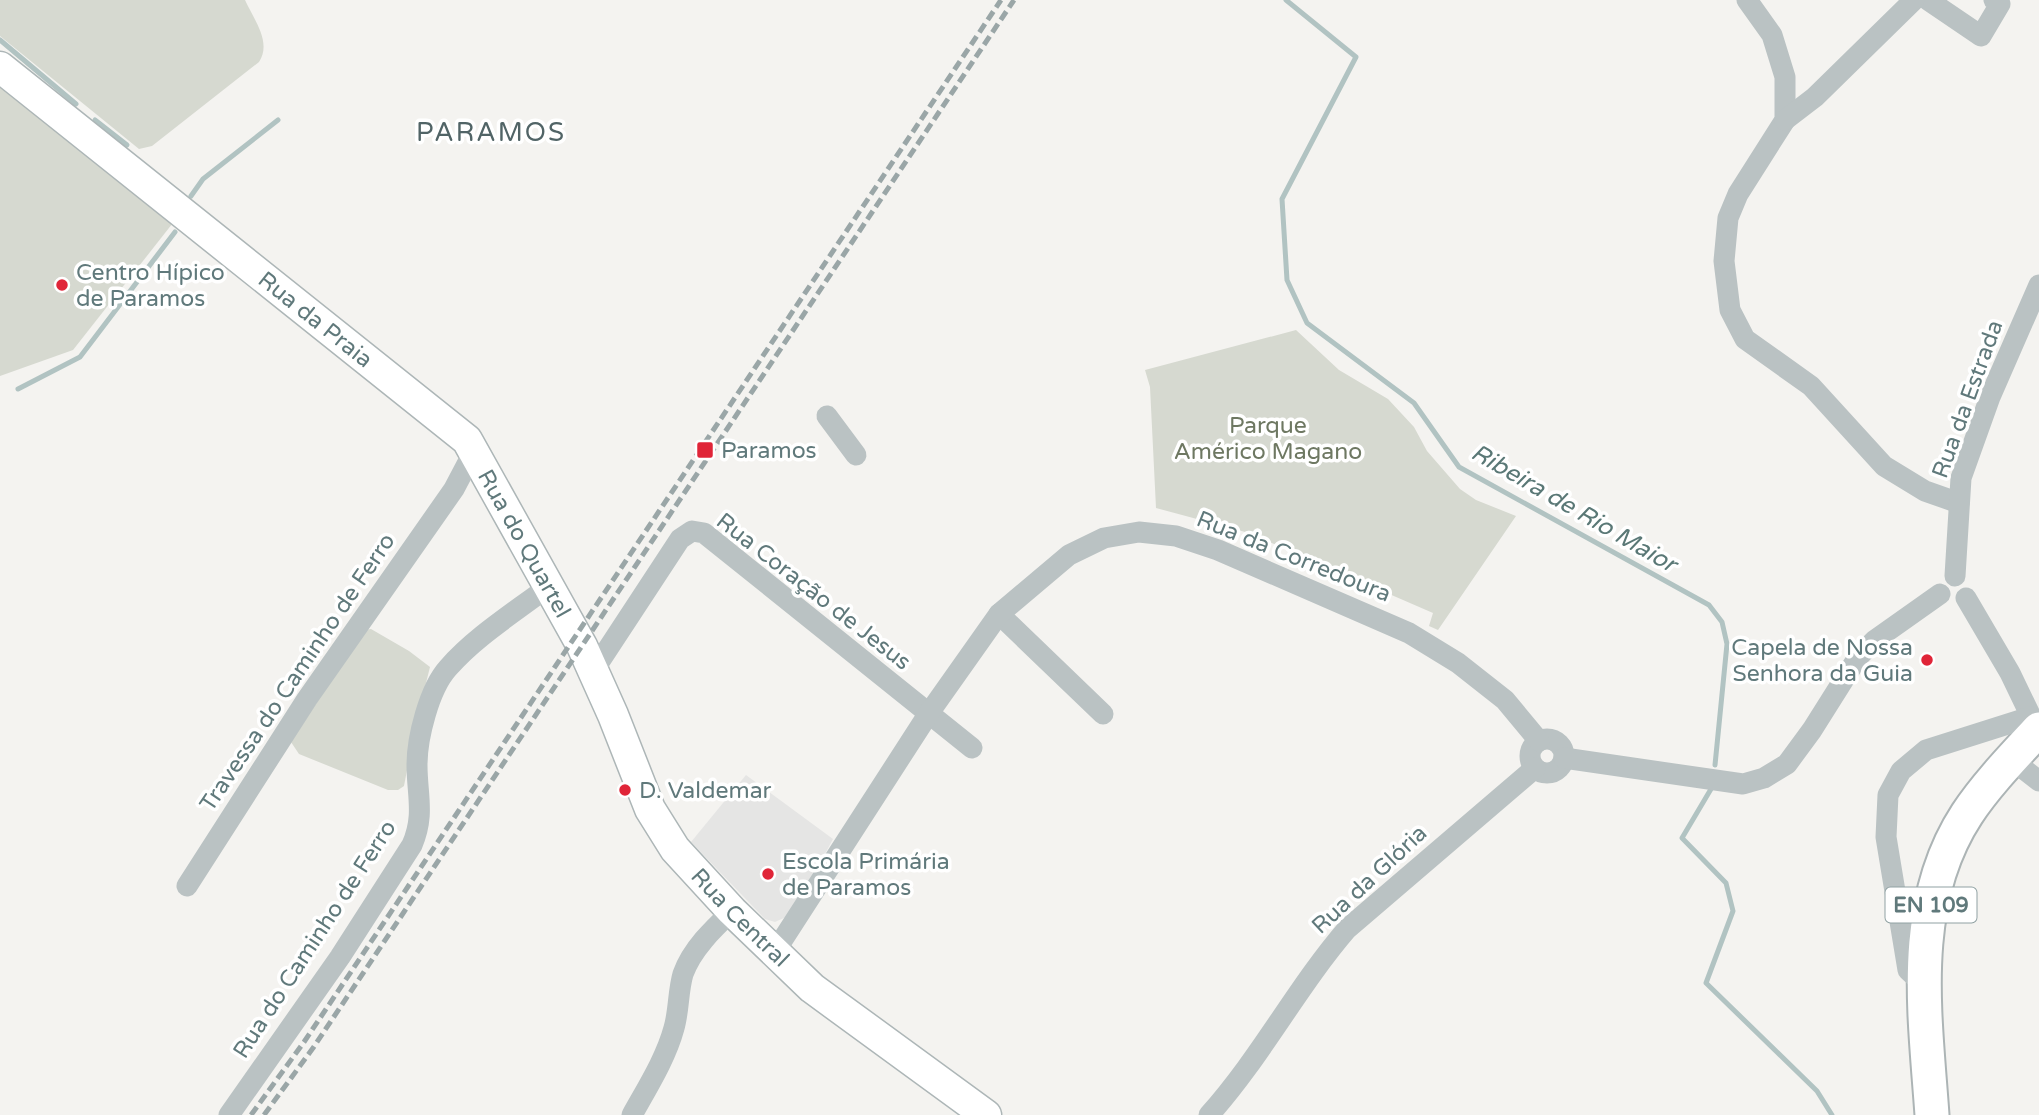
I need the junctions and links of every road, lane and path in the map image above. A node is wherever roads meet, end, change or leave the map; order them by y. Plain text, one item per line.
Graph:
1 (1747, 0) edge
2 (1914, 0) edge
3 (1928, 0) edge
4 (1994, 0) edge
5 (0, 67) edge
6 (1785, 121) junction
7 (2039, 285) edge
8 (827, 416) dead end
9 (470, 446) junction
10 (856, 455) dead end
11 (493, 485) junction
12 (454, 489) junction
13 (1959, 503) junction
14 (1955, 576) junction
15 (548, 586) junction
16 (1940, 594) junction
17 (1966, 598) junction
18 (999, 614) junction
19 (588, 658) junction
20 (929, 713) junction
21 (1103, 714) dead end
22 (2036, 727) edge
23 (1539, 741) junction
24 (972, 748) dead end
25 (1564, 758) junction
26 (2012, 760) junction
27 (1535, 768) junction
28 (2039, 781) edge
29 (187, 886) dead end
30 (732, 911) junction
31 (774, 953) junction
32 (1923, 984) junction
33 (229, 1115) edge
34 (632, 1115) edge
35 (986, 1115) edge
36 (1209, 1115) edge
37 (1932, 1115) edge

1 - 6 street
2 - 6 street
3 - 4 street
5 - 9 street, Rua da Praia
6 - 13 street
7 - 13 street, Rua da Estrada
8 - 10 street
9 - 11 street, Rua do Quartel
9 - 12 street, Travessa do Caminho de Ferro
11 - 12 street
11 - 15 street, Rua do Quartel
12 - 29 street, Travessa do Caminho de Ferro
13 - 14 street, Rua da Estrada
14 - 16 street
14 - 17 street
15 - 19 street, Rua do Quartel
15 - 33 street, Rua do Caminho de Ferro
16 - 17 street
16 - 25 street
17 - 22 street
18 - 20 street, Rua da Corredoura
18 - 21 street
18 - 23 street, Rua da Corredoura
19 - 20 street, Rua Coração de Jesus
19 - 30 street, Rua Central
20 - 24 street, Rua Coração de Jesus
20 - 31 street, Rua da Corredoura
22 - 26 main road, EN 109
22 - 32 street
23 - 25 street
23 - 27 street
25 - 27 street
26 - 28 street
26 - 32 main road, EN 109
27 - 36 street, Rua da Glória
30 - 31 street, Rua Central
30 - 34 street
31 - 35 street, Rua Central
32 - 37 main road, EN 109

